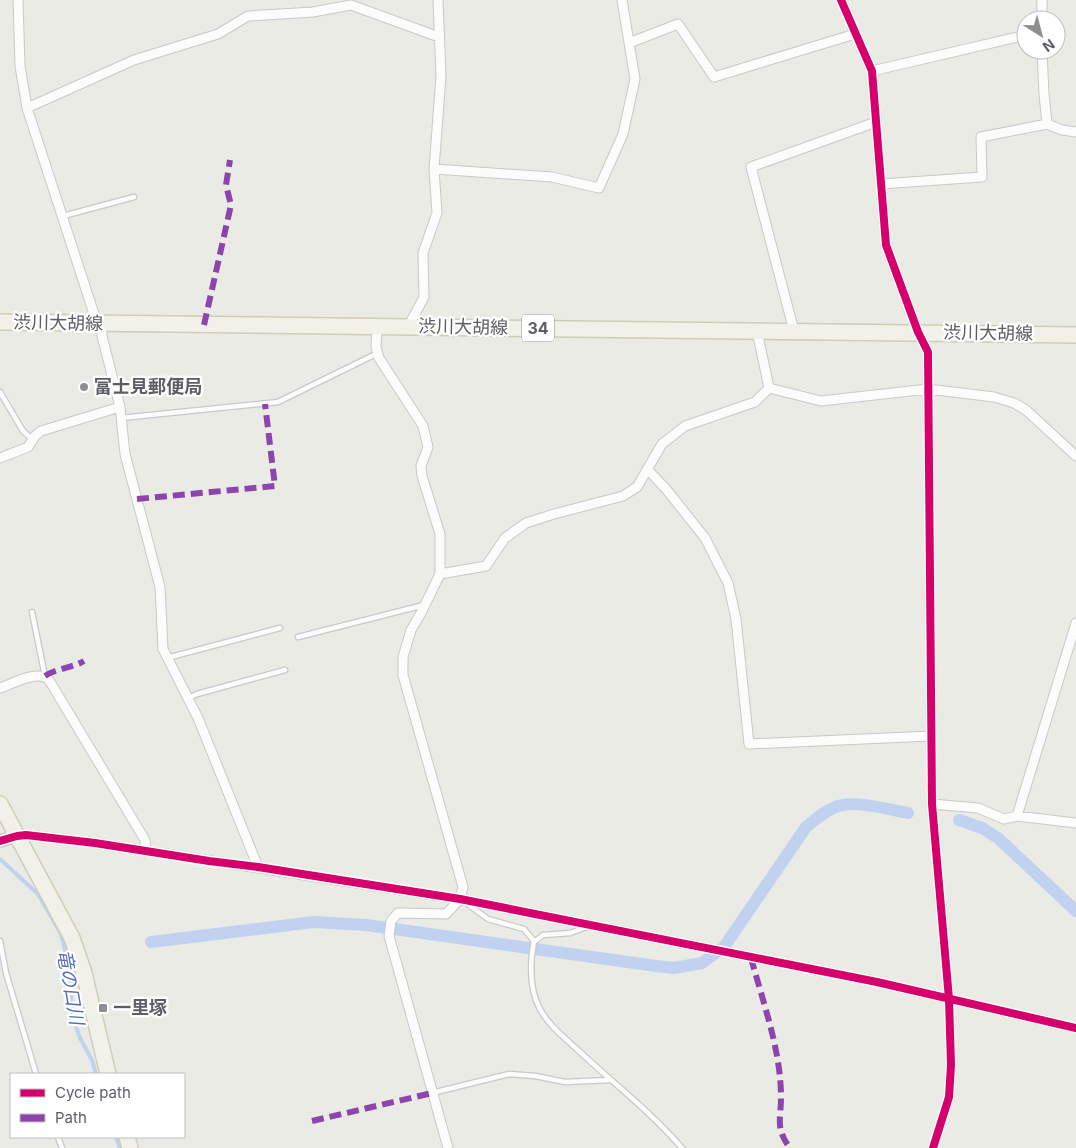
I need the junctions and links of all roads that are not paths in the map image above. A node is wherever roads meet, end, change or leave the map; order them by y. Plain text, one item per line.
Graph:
1 (18, 0) edge
2 (438, 0) edge
3 (622, 0) edge
4 (840, 0) edge
5 (855, 34) junction
6 (438, 37) junction
7 (1016, 37) edge
8 (629, 43) junction
9 (1043, 60) edge
10 (872, 71) junction
11 (27, 108) junction
12 (876, 122) junction
13 (1047, 124) junction
14 (1076, 132) edge
15 (434, 169) junction
16 (881, 184) junction
17 (134, 197) dead end
18 (63, 216) junction
19 (0, 322) edge
20 (98, 323) junction
21 (377, 327) junction
22 (408, 327) junction
23 (757, 331) junction
24 (794, 331) junction
25 (918, 332) junction
26 (1076, 335) edge
27 (378, 352) junction
28 (769, 388) junction
29 (928, 389) junction
30 (0, 392) edge
31 (120, 407) junction
32 (122, 418) junction
33 (33, 440) junction
34 (1076, 456) edge
35 (0, 458) edge
36 (648, 470) junction
37 (440, 574) junction
38 (425, 605) junction
39 (32, 612) dead end
40 (1076, 623) edge
41 (280, 628) dead end
42 (298, 638) dead end
43 (166, 658) junction
44 (285, 670) dead end
45 (45, 676) junction
46 (0, 688) edge
47 (189, 698) junction
48 (931, 736) junction
49 (0, 804) edge
50 (932, 804) junction
51 (1017, 816) junction
52 (1076, 823) edge
53 (17, 836) junction
54 (0, 841) edge
55 (146, 852) junction
56 (258, 867) junction
57 (460, 899) junction
58 (591, 926) junction
59 (0, 941) edge
60 (534, 942) junction
61 (949, 1000) junction
62 (1076, 1028) edge
63 (36, 1073) edge
64 (108, 1073) edge
65 (610, 1080) junction
66 (432, 1093) junction
67 (448, 1148) edge
68 (682, 1148) edge
69 (933, 1148) edge

1 - 11 street
2 - 6 street
3 - 8 street
4 - 5 street
5 - 8 street
5 - 10 street
6 - 11 street
6 - 15 street
7 - 10 street
8 - 15 street
9 - 13 street
10 - 12 street
11 - 18 street
12 - 16 street
12 - 24 street
13 - 14 street
13 - 16 street
15 - 22 street
16 - 25 street
17 - 18 lane
18 - 20 street
19 - 20 main road, 渋川大胡線 / 34
20 - 21 main road, 渋川大胡線 / 34
20 - 31 street
21 - 22 main road, 渋川大胡線 / 34
21 - 27 street
22 - 23 main road, 渋川大胡線 / 34
23 - 24 main road, 渋川大胡線 / 34
23 - 28 street
24 - 25 main road, 渋川大胡線 / 34
25 - 26 main road, 渋川大胡線 / 34
25 - 29 street
27 - 32 lane
27 - 37 street
28 - 29 street
28 - 36 street
29 - 34 street
29 - 48 street
30 - 33 lane
31 - 32 street
31 - 33 street
32 - 43 street
33 - 35 street
36 - 37 street
36 - 48 street
37 - 38 street
38 - 42 lane
38 - 57 street
39 - 45 lane
40 - 51 street
41 - 43 lane
43 - 47 street
44 - 47 lane
45 - 46 street
45 - 55 street
47 - 56 street
48 - 50 street
49 - 53 main road
50 - 51 street
50 - 61 street
51 - 52 street
53 - 54 street
53 - 55 street
53 - 64 main road
55 - 56 street
56 - 57 street
57 - 58 street
57 - 60 lane
57 - 66 street
58 - 60 lane
58 - 61 street
59 - 63 lane
60 - 65 lane
61 - 62 street
61 - 69 street
65 - 66 lane
65 - 68 lane
66 - 67 street

